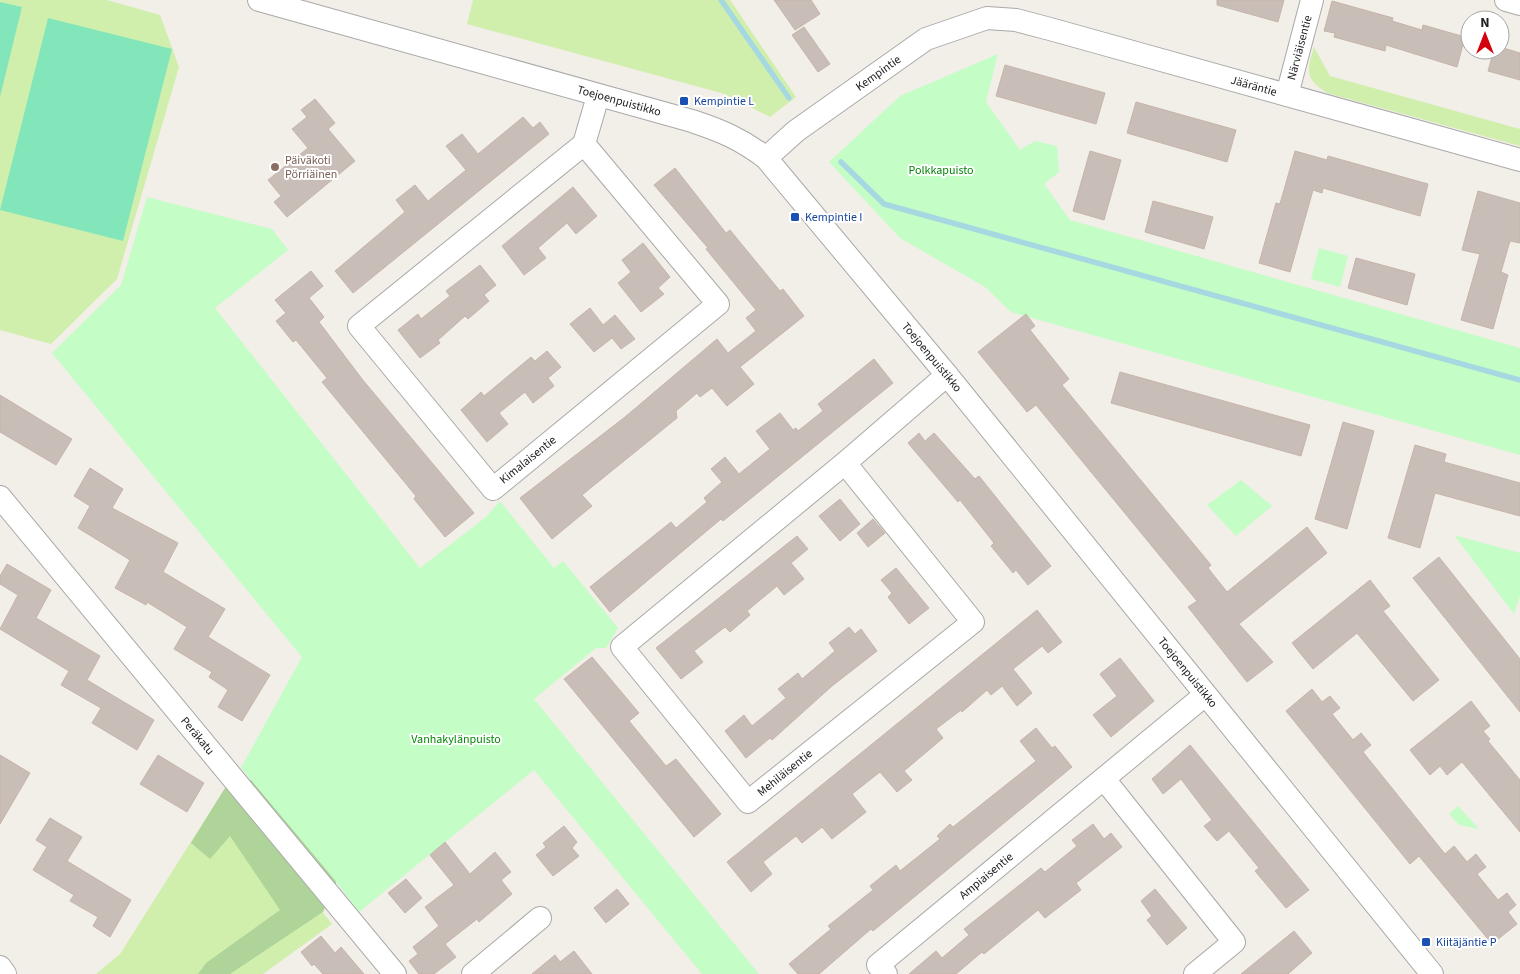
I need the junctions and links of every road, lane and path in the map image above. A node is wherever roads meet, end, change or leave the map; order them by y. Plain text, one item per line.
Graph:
1 (260, 0) edge
2 (1312, 0) edge
3 (1506, 0) edge
4 (1520, 4) edge
5 (988, 9) edge
6 (1287, 94) junction
7 (598, 96) junction
8 (584, 144) junction
9 (766, 158) junction
10 (1520, 160) edge
11 (947, 375) junction
12 (845, 463) junction
13 (0, 497) edge
14 (1205, 695) junction
15 (1104, 779) junction
16 (540, 918) dead end
17 (0, 967) edge
18 (5, 974) edge
19 (395, 974) edge
20 (473, 974) edge
21 (886, 974) edge
22 (1195, 974) edge
23 (1432, 974) edge

1 - 7 street, Toejoenpuistikko
2 - 6 street, Närviäisentie
3 - 4 street
5 - 6 street, Jääräntie
5 - 9 street, Kempintie
6 - 10 street, Jääräntie
7 - 8 street
7 - 9 street, Toejoenpuistikko
8 - 8 street, Kimalaisentie
9 - 11 street, Toejoenpuistikko
11 - 12 street, Mehiläisentie
11 - 14 street, Toejoenpuistikko
12 - 12 street, Mehiläisentie
13 - 19 street, Peräkatu
14 - 15 street, Ampiaisentie
14 - 23 street, Toejoenpuistikko
15 - 21 street, Ampiaisentie
15 - 22 street
16 - 20 street
17 - 18 street

